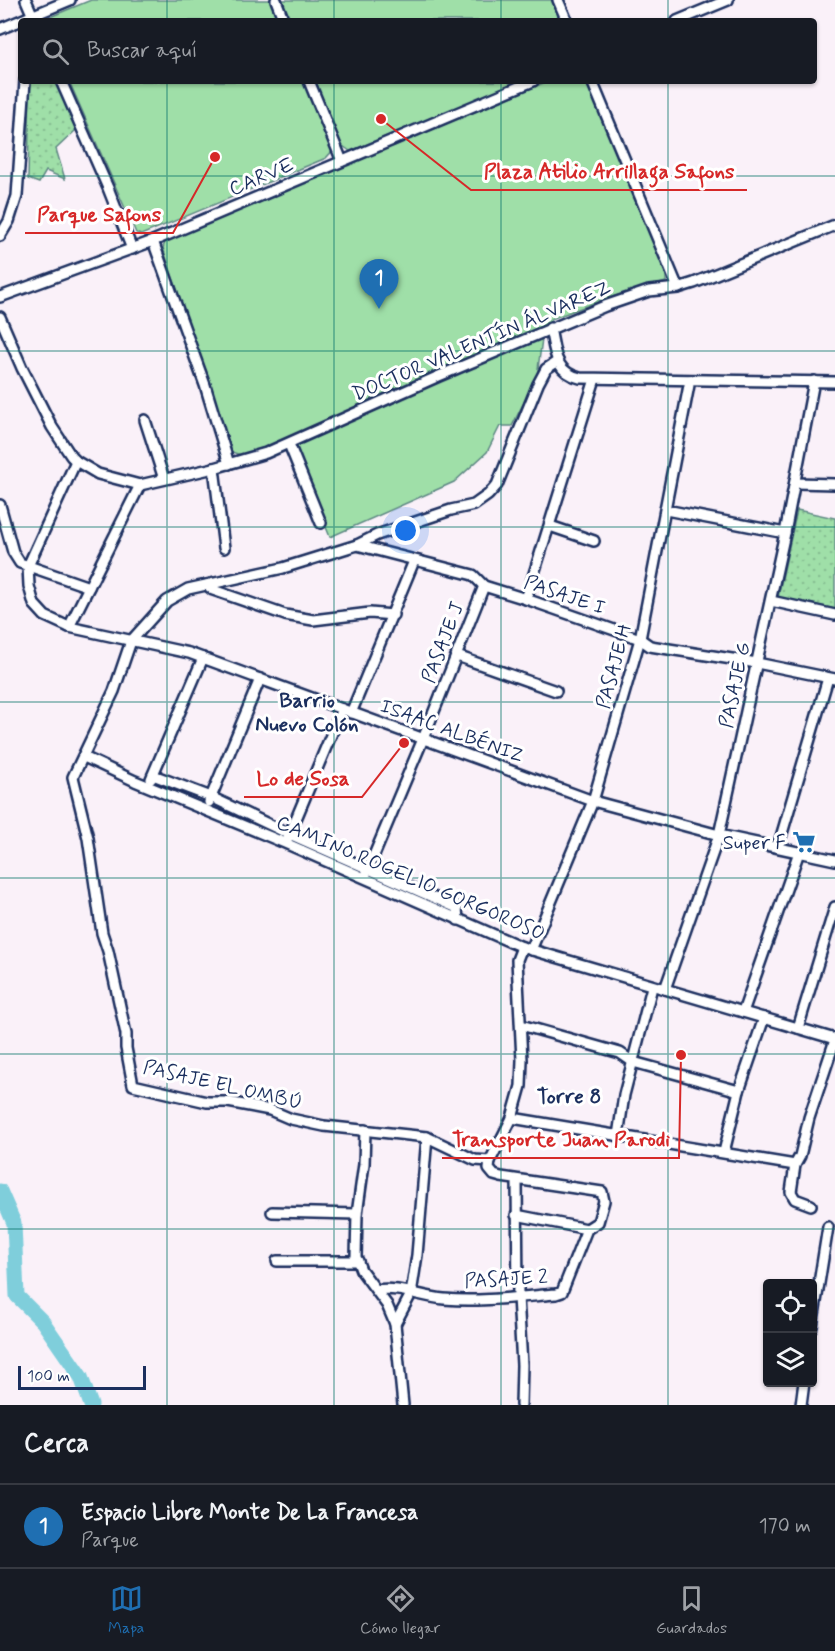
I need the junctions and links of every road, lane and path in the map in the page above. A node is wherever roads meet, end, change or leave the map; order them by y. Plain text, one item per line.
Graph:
1 (26, 0) edge
2 (70, 0) edge
3 (276, 0) edge
4 (558, 0) edge
5 (728, 0) edge
6 (33, 18) edge
7 (35, 18) edge
8 (283, 18) edge
9 (566, 18) edge
10 (684, 18) edge
11 (18, 23) edge
12 (0, 28) edge
13 (25, 84) edge
14 (62, 84) edge
15 (310, 84) edge
16 (526, 84) edge
17 (593, 84) edge
18 (342, 161) junction
19 (835, 225) edge
20 (0, 236) edge
21 (153, 241) junction
22 (132, 249) junction
23 (678, 288) junction
24 (0, 297) edge
25 (0, 317) edge
26 (550, 328) junction
27 (558, 361) junction
28 (595, 379) junction
29 (690, 380) junction
30 (814, 381) junction
31 (835, 382) edge
32 (145, 420) dead end
33 (289, 444) junction
34 (76, 461) junction
35 (229, 464) junction
36 (214, 468) junction
37 (164, 479) junction
38 (795, 483) junction
39 (835, 484) edge
40 (140, 485) junction
41 (0, 506) edge
42 (666, 510) junction
43 (321, 523) dead end
44 (550, 526) junction
45 (785, 533) junction
46 (594, 541) dead end
47 (357, 545) junction
48 (224, 548) dead end
49 (414, 561) junction
50 (28, 566) junction
51 (207, 585) junction
52 (484, 586) junction
53 (89, 587) junction
54 (526, 599) junction
55 (771, 601) junction
56 (393, 615) junction
57 (835, 615) edge
58 (69, 627) junction
59 (640, 639) junction
60 (131, 641) junction
61 (457, 656) junction
62 (203, 658) junction
63 (757, 663) junction
64 (260, 679) junction
65 (831, 679) edge
66 (556, 691) dead end
67 (347, 711) junction
68 (423, 739) junction
69 (84, 757) junction
70 (153, 775) junction
71 (148, 786) junction
72 (211, 797) junction
73 (593, 801) junction
74 (206, 810) junction
75 (719, 835) junction
76 (287, 838) junction
77 (778, 847) junction
78 (799, 852) junction
79 (835, 860) edge
80 (366, 873) junction
81 (835, 907) edge
82 (526, 949) junction
83 (652, 987) junction
84 (665, 989) junction
85 (743, 1012) junction
86 (764, 1018) junction
87 (520, 1025) junction
88 (798, 1028) junction
89 (835, 1040) edge
90 (633, 1062) junction
91 (740, 1091) junction
92 (512, 1118) junction
93 (364, 1130) junction
94 (618, 1136) junction
95 (427, 1137) junction
96 (724, 1152) junction
97 (490, 1161) junction
98 (795, 1165) junction
99 (517, 1180) junction
100 (810, 1205) dead end
101 (272, 1212) dead end
102 (357, 1214) junction
103 (516, 1215) junction
104 (828, 1227) dead end
105 (587, 1229) junction
106 (277, 1261) dead end
107 (358, 1261) junction
108 (376, 1290) junction
109 (411, 1294) junction
110 (518, 1297) junction
111 (817, 1300) edge
112 (395, 1324) junction
113 (803, 1387) edge
114 (403, 1405) edge
115 (521, 1405) edge
116 (801, 1405) edge

1 - 6 street
2 - 7 street
3 - 8 street
4 - 9 street
5 - 10 street
11 - 12 street
13 - 20 street
14 - 22 street
15 - 18 street
16 - 18 street, CARVE
17 - 23 street
18 - 21 street, CARVE
19 - 23 street, DOCTOR VALENTÍN ÁLVAREZ
21 - 22 street, CARVE
21 - 35 street
22 - 24 street, CARVE
23 - 26 street, DOCTOR VALENTÍN ÁLVAREZ
25 - 34 street
26 - 27 street
26 - 33 street, DOCTOR VALENTÍN ÁLVAREZ
27 - 28 street
27 - 47 street
28 - 29 street
28 - 44 street
29 - 30 street
29 - 42 street, PASAJE H
30 - 31 street
30 - 38 street, PASAJE G
32 - 37 street
33 - 35 street, DOCTOR VALENTÍN ÁLVAREZ
33 - 43 street
34 - 40 street
34 - 50 street
35 - 36 street, DOCTOR VALENTÍN ÁLVAREZ
36 - 37 street, DOCTOR VALENTÍN ÁLVAREZ
36 - 48 street
37 - 40 street, DOCTOR VALENTÍN ÁLVAREZ
38 - 39 street
38 - 45 street, PASAJE G
40 - 53 street
41 - 50 street
42 - 45 street
42 - 59 street, PASAJE H
44 - 46 street
44 - 54 street
45 - 55 street, PASAJE G
47 - 49 street, PASAJE I
47 - 51 street
49 - 52 street, PASAJE I
49 - 56 street
50 - 53 street
50 - 58 street, ISAAC ALBÉNIZ
51 - 56 street
51 - 60 street
52 - 54 street, PASAJE I
52 - 61 street, PASAJE J
53 - 58 street
54 - 59 street, PASAJE I
55 - 57 street
55 - 63 street, PASAJE G
56 - 67 street
58 - 60 street, ISAAC ALBÉNIZ
59 - 63 street, PASAJE I
59 - 73 street, PASAJE H
60 - 62 street, ISAAC ALBÉNIZ
60 - 69 street
61 - 66 street
61 - 68 street, PASAJE J
62 - 64 street, ISAAC ALBÉNIZ
62 - 70 street
63 - 65 street, PASAJE I
63 - 75 street, PASAJE G
64 - 67 street, ISAAC ALBÉNIZ
64 - 72 street
65 - 77 street
67 - 68 street, ISAAC ALBÉNIZ
67 - 76 street
68 - 73 street, ISAAC ALBÉNIZ
68 - 80 street, PASAJE J
69 - 71 street, CAMINO ROGELIO GORGOROSO
69 - 93 street, PASAJE EL OMBÚ
70 - 71 street
70 - 72 street
71 - 74 street, CAMINO ROGELIO GORGOROSO
72 - 74 street
72 - 76 street
73 - 75 street, ISAAC ALBÉNIZ
73 - 82 street, PASAJE H
74 - 76 street, CAMINO ROGELIO GORGOROSO
75 - 77 street, ISAAC ALBÉNIZ
75 - 84 street, PASAJE G
76 - 80 street, CAMINO ROGELIO GORGOROSO
77 - 78 street, ISAAC ALBÉNIZ
78 - 79 street, ISAAC ALBÉNIZ
78 - 85 street
80 - 82 street, CAMINO ROGELIO GORGOROSO
81 - 88 street
82 - 83 street, CAMINO ROGELIO GORGOROSO
82 - 87 street, PASAJE H
83 - 84 street, CAMINO ROGELIO GORGOROSO
83 - 90 street
84 - 85 street, CAMINO ROGELIO GORGOROSO
85 - 86 street, CAMINO ROGELIO GORGOROSO
86 - 88 street, CAMINO ROGELIO GORGOROSO
86 - 91 street
87 - 90 street
87 - 92 street, PASAJE H
88 - 89 street, CAMINO ROGELIO GORGOROSO
89 - 98 street
90 - 91 street
90 - 94 street
91 - 96 street
92 - 94 street
92 - 97 street, PASAJE H
93 - 95 street, PASAJE EL OMBÚ
93 - 102 street
94 - 96 street
95 - 97 street, PASAJE EL OMBÚ
95 - 109 street
96 - 98 street
97 - 99 street
98 - 100 street
99 - 103 street
99 - 105 street, PASAJE 2
101 - 102 street
102 - 107 street
103 - 105 street
103 - 110 street
104 - 111 street
105 - 110 street, PASAJE 2
106 - 107 street
107 - 108 street
108 - 109 street, PASAJE 2
108 - 112 street
109 - 110 street, PASAJE 2
109 - 112 street
110 - 115 street
112 - 114 street
113 - 116 street

